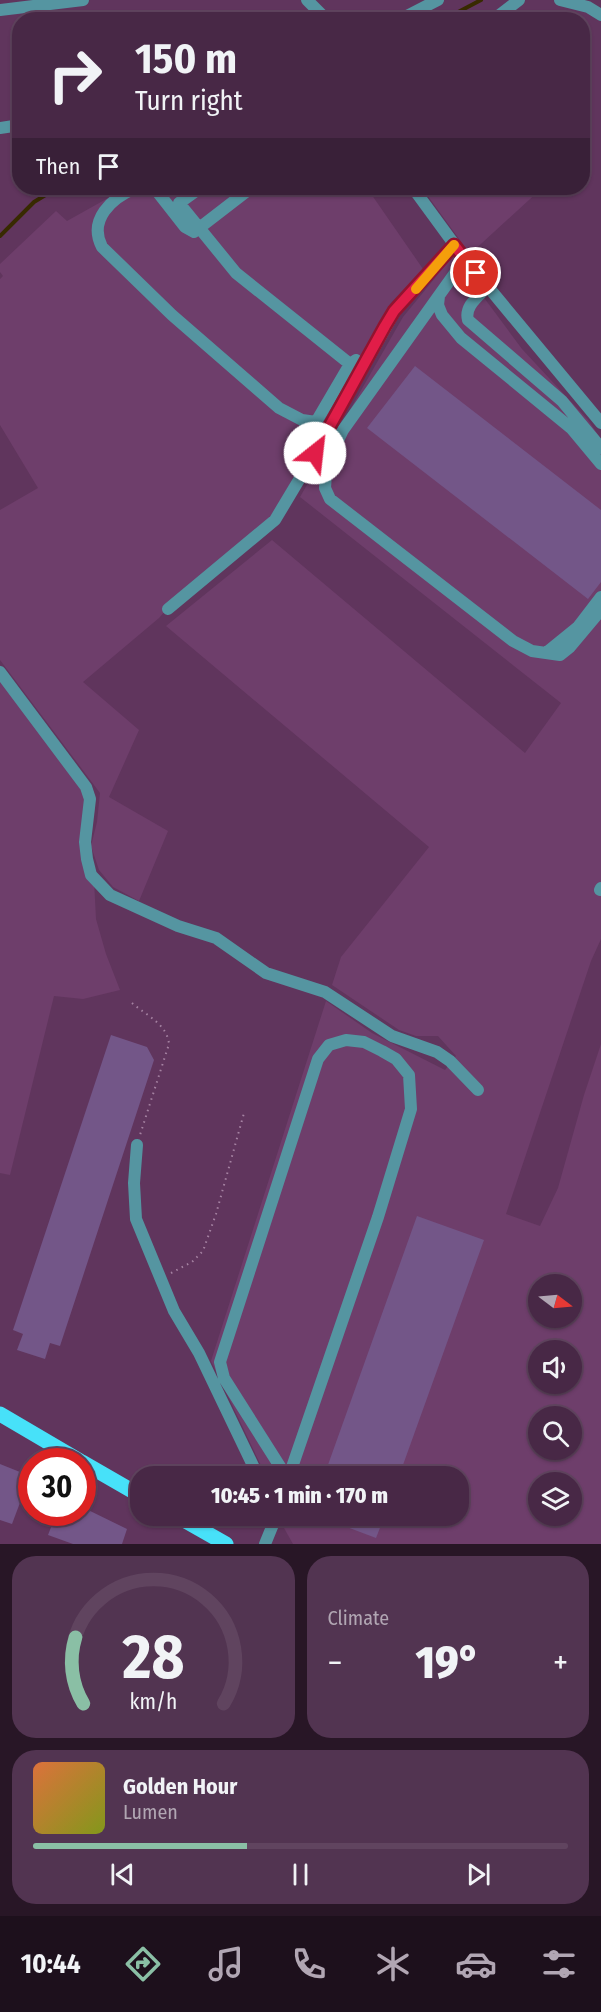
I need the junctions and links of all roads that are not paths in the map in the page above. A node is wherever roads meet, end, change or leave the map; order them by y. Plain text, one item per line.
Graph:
1 (83, 0) edge
2 (307, 0) edge
3 (438, 0) edge
4 (519, 0) edge
5 (560, 0) edge
6 (24, 3) edge
7 (0, 10) edge
8 (319, 12) edge
9 (415, 12) edge
10 (503, 12) edge
11 (601, 15) edge
12 (126, 195) edge
13 (160, 195) edge
14 (190, 195) edge
15 (242, 195) edge
16 (418, 195) edge
17 (200, 227) junction
18 (454, 245) junction
19 (465, 259) junction
20 (487, 287) junction
21 (439, 296) junction
22 (372, 350) junction
23 (350, 363) junction
24 (316, 422) junction
25 (601, 423) edge
26 (601, 448) edge
27 (315, 453) junction
28 (601, 464) edge
29 (601, 597) edge
30 (168, 609) dead end
31 (601, 610) edge
32 (546, 653) junction
33 (0, 672) edge
34 (478, 1090) dead end
35 (137, 1145) road end
36 (0, 1413) edge
37 (58, 1448) edge
38 (253, 1466) edge
39 (96, 1470) edge
40 (288, 1476) edge
41 (130, 1490) edge
42 (195, 1526) edge
43 (271, 1526) edge
44 (226, 1544) edge
45 (265, 1544) edge

1 - 6 street
2 - 8 street
3 - 9 street
4 - 10 street
5 - 11 street
6 - 7 street
12 - 24 street
13 - 17 street
14 - 17 street
15 - 17 street
16 - 18 street
17 - 23 street
18 - 19 street
18 - 22 street
19 - 20 street
19 - 21 street
20 - 25 street
20 - 26 street
21 - 28 street
21 - 32 street
22 - 23 street
22 - 27 street
23 - 24 street
24 - 27 street
27 - 30 street
29 - 32 street
31 - 32 street
33 - 34 street
35 - 38 street
36 - 37 main road
39 - 41 main road
40 - 40 street
42 - 44 main road
43 - 45 street

